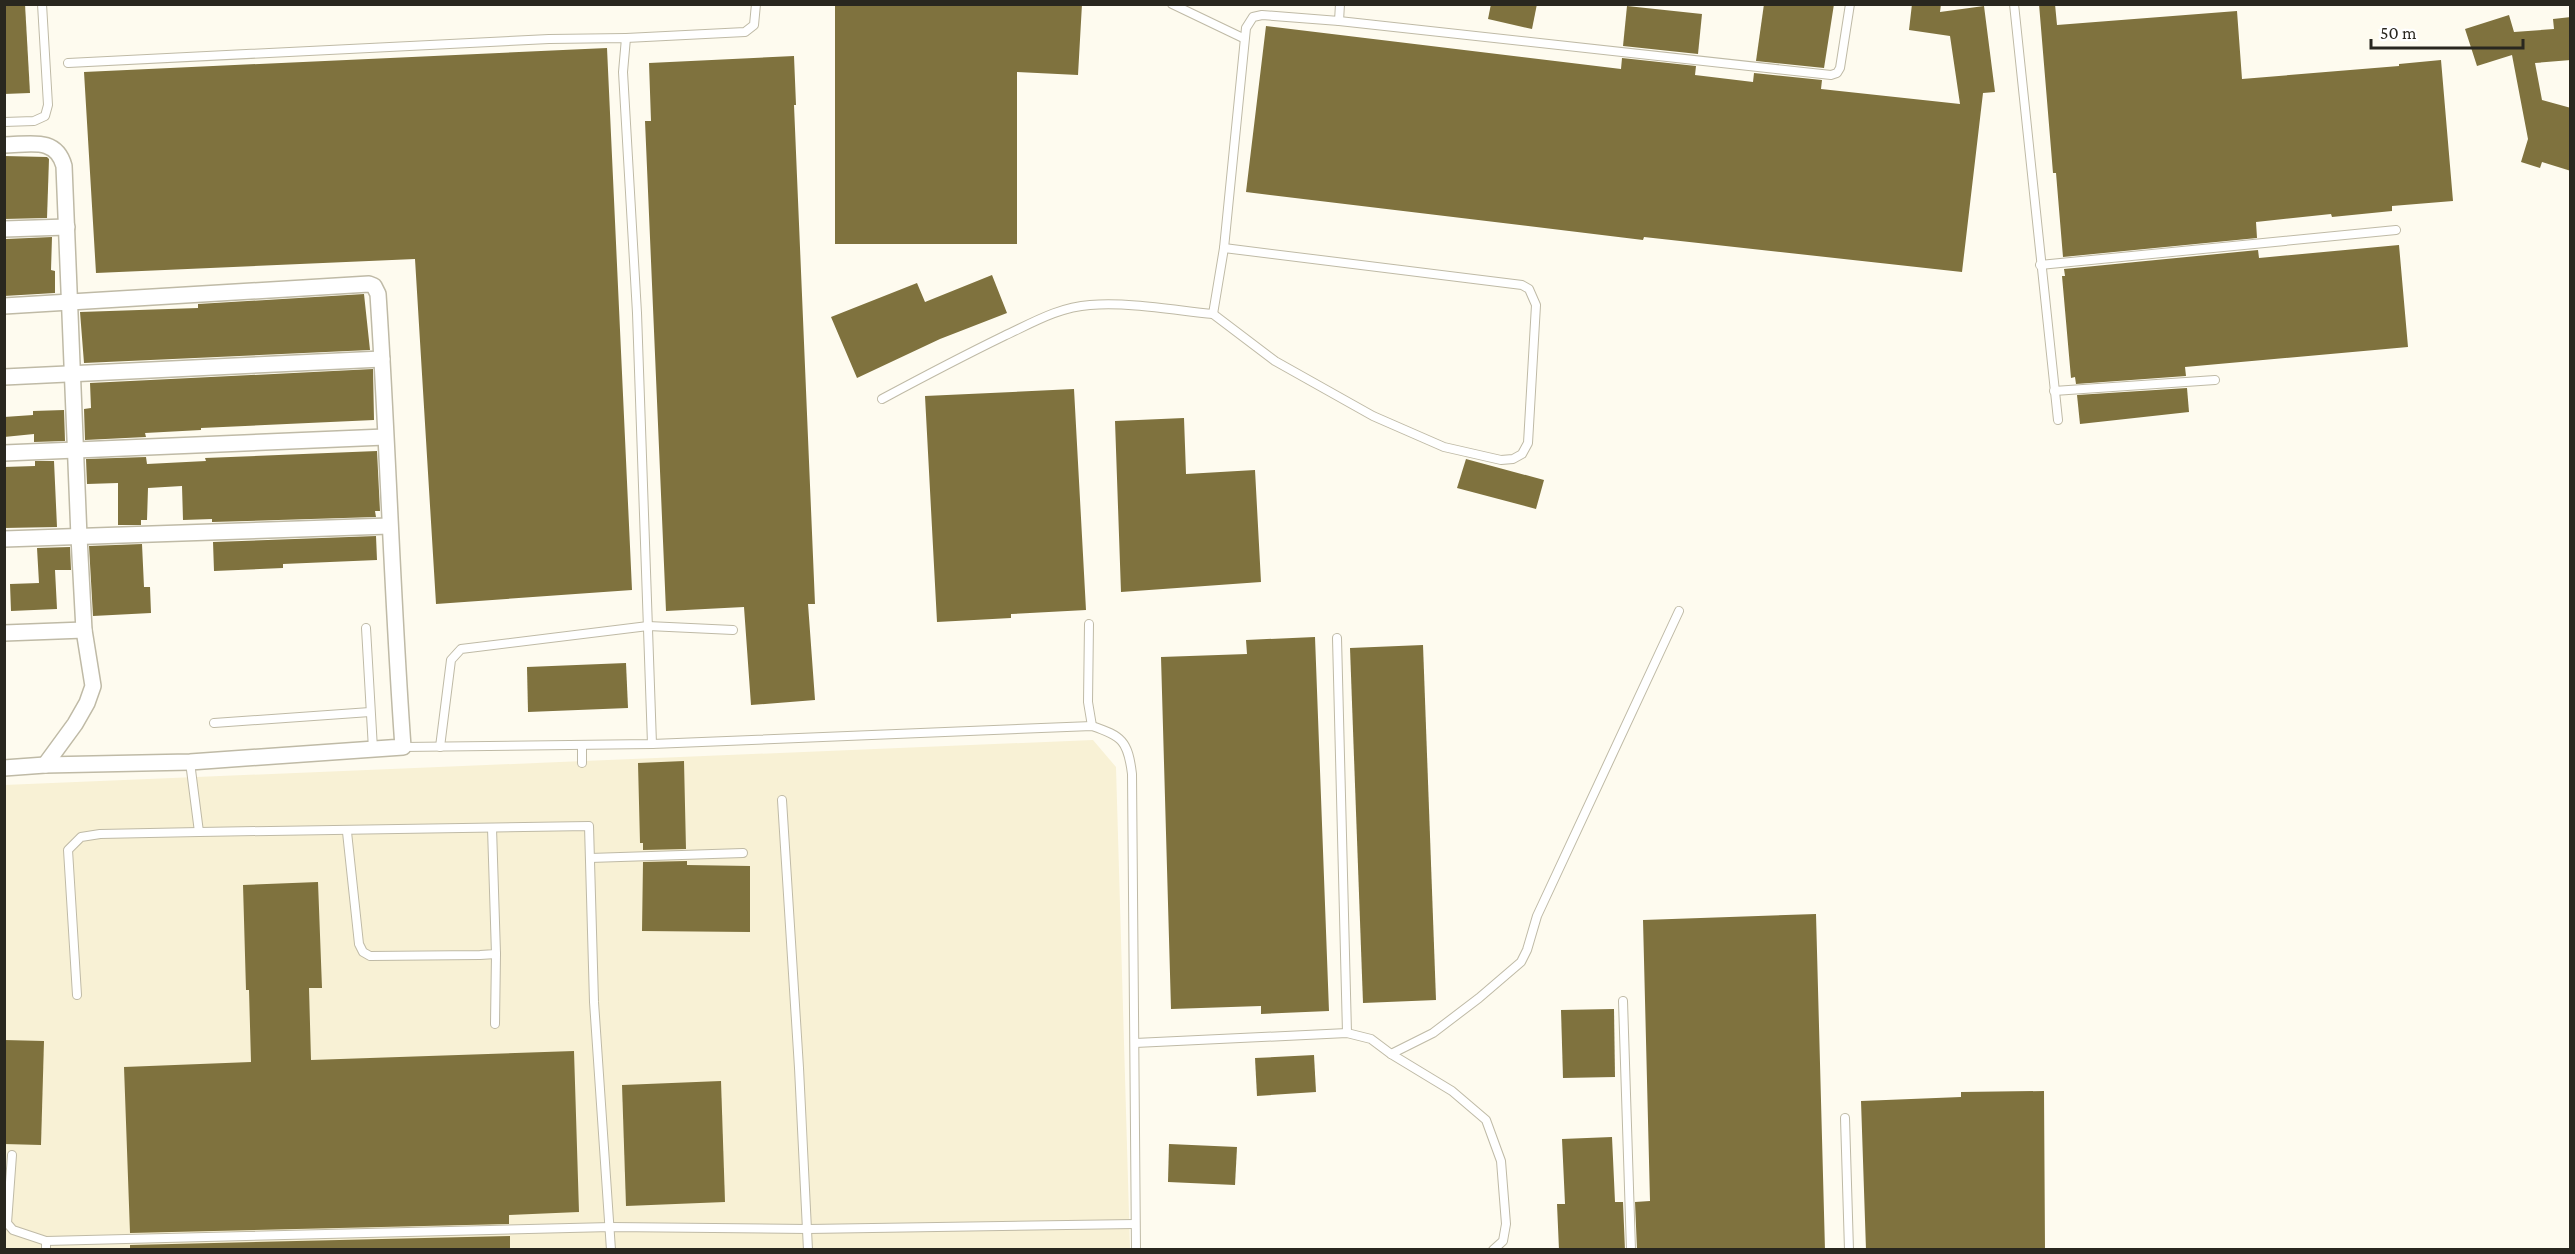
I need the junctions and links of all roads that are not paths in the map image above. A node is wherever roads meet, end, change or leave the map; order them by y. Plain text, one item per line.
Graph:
1 (42, 4) edge
2 (756, 4) edge
3 (1172, 4) edge
4 (1340, 4) edge
5 (1850, 4) edge
6 (2014, 4) edge
7 (1339, 21) junction
8 (626, 38) junction
9 (1243, 38) junction
10 (68, 63) dead end
11 (4, 122) edge
12 (4, 145) edge
13 (68, 227) junction
14 (4, 229) edge
15 (2396, 230) dead end
16 (1224, 248) junction
17 (2040, 265) junction
18 (69, 304) junction
19 (4, 306) edge
20 (1213, 314) junction
21 (382, 359) junction
22 (73, 373) junction
23 (4, 376) edge
24 (2216, 380) dead end
25 (2055, 391) junction
26 (882, 399) dead end
27 (2058, 420) dead end
28 (385, 436) junction
29 (76, 451) junction
30 (4, 453) edge
31 (389, 526) junction
32 (79, 537) junction
33 (4, 538) edge
34 (1679, 611) dead end
35 (1089, 624) dead end
36 (648, 626) junction
37 (366, 628) dead end
38 (84, 630) junction
39 (733, 630) dead end
40 (4, 633) edge
41 (1336, 638) dead end
42 (370, 712) junction
43 (214, 723) dead end
44 (1092, 726) junction
45 (652, 744) junction
46 (582, 746) junction
47 (403, 747) junction
48 (440, 747) junction
49 (373, 749) junction
50 (190, 762) junction
51 (582, 763) dead end
52 (45, 765) junction
53 (4, 768) edge
54 (782, 800) dead end
55 (492, 828) junction
56 (199, 832) junction
57 (347, 832) junction
58 (743, 853) dead end
59 (590, 858) junction
60 (496, 954) junction
61 (76, 995) dead end
62 (1623, 1001) dead end
63 (495, 1024) dead end
64 (1347, 1033) junction
65 (1135, 1043) junction
66 (1391, 1054) junction
67 (1845, 1118) dead end
68 (12, 1155) dead end
69 (1135, 1224) junction
70 (611, 1227) junction
71 (808, 1229) junction
72 (46, 1240) junction
73 (46, 1250) edge
74 (611, 1250) edge
75 (808, 1250) edge
76 (1136, 1250) edge
77 (1493, 1250) edge
78 (1630, 1250) edge
79 (1850, 1250) edge

1 - 11 lane
2 - 8 lane
3 - 9 lane
4 - 7 lane
5 - 7 lane
6 - 17 lane
7 - 9 lane
8 - 10 lane
8 - 36 lane
9 - 16 lane
12 - 13 street
13 - 14 street
13 - 18 street
15 - 17 lane
16 - 20 lane
16 - 20 lane
17 - 25 lane
18 - 19 street
18 - 21 street
18 - 22 street
20 - 26 lane
21 - 22 street
21 - 28 street
22 - 23 street
22 - 29 street
24 - 25 lane
25 - 27 lane
28 - 29 street
28 - 31 street
29 - 30 street
29 - 32 street
31 - 32 street
31 - 47 street
32 - 33 street
32 - 38 street
34 - 66 lane
35 - 44 lane
36 - 39 lane
36 - 45 lane
36 - 48 lane
37 - 42 lane
38 - 40 street
38 - 52 street
41 - 64 lane
42 - 43 lane
42 - 49 lane
44 - 45 lane
44 - 65 lane
45 - 46 lane
46 - 48 lane
46 - 51 lane
47 - 48 lane
47 - 49 street
49 - 50 street
50 - 52 street
50 - 56 lane
52 - 53 street
54 - 71 lane
55 - 57 lane
55 - 59 lane
55 - 60 lane
56 - 57 lane
56 - 61 lane
57 - 60 lane
58 - 59 lane
59 - 70 lane
60 - 63 lane
62 - 78 lane
64 - 65 lane
64 - 66 lane
65 - 69 lane
66 - 77 lane
67 - 79 lane
68 - 72 lane
69 - 71 lane
69 - 76 lane
70 - 71 lane
70 - 72 lane
70 - 74 lane
71 - 75 lane
72 - 73 lane

